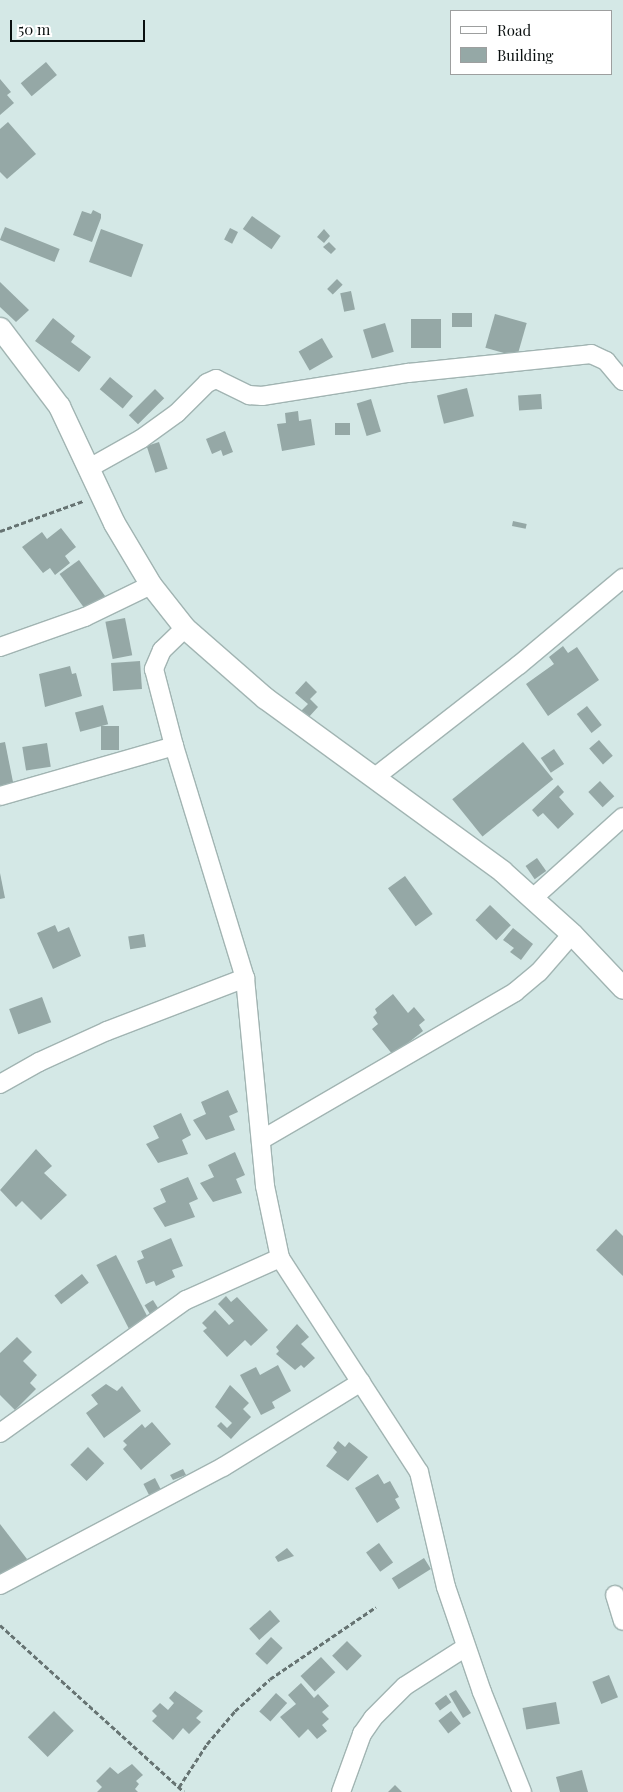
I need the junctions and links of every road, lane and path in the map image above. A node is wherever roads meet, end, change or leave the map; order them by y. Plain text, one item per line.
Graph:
1 (0, 328) edge
2 (623, 381) edge
3 (90, 467) junction
4 (102, 494) junction
5 (0, 531) edge
6 (623, 578) edge
7 (151, 585) junction
8 (185, 628) junction
9 (0, 647) edge
10 (174, 746) junction
11 (375, 777) junction
12 (0, 796) edge
13 (623, 817) edge
14 (533, 898) junction
15 (572, 934) junction
16 (245, 978) junction
17 (621, 983) edge
18 (0, 1084) edge
19 (261, 1140) junction
20 (280, 1258) junction
21 (362, 1382) junction
22 (0, 1434) edge
23 (0, 1585) edge
24 (615, 1595) dead end
25 (376, 1607) dead end
26 (623, 1622) edge
27 (0, 1625) edge
28 (466, 1647) junction
29 (179, 1787) junction
30 (184, 1792) edge
31 (341, 1792) edge
32 (522, 1792) edge

1 - 3 street
2 - 3 street
3 - 4 street
4 - 5 path
4 - 7 street
6 - 11 street
7 - 8 street
7 - 9 street
8 - 10 street
8 - 11 street
10 - 12 street
10 - 16 street
11 - 14 street
13 - 14 street
14 - 15 street
15 - 17 street
15 - 19 street
16 - 18 street
16 - 19 street
19 - 20 street
20 - 21 street
20 - 22 street
21 - 23 street
21 - 28 street
24 - 26 street
25 - 29 path
27 - 29 path
28 - 31 street
28 - 32 street
29 - 30 path

